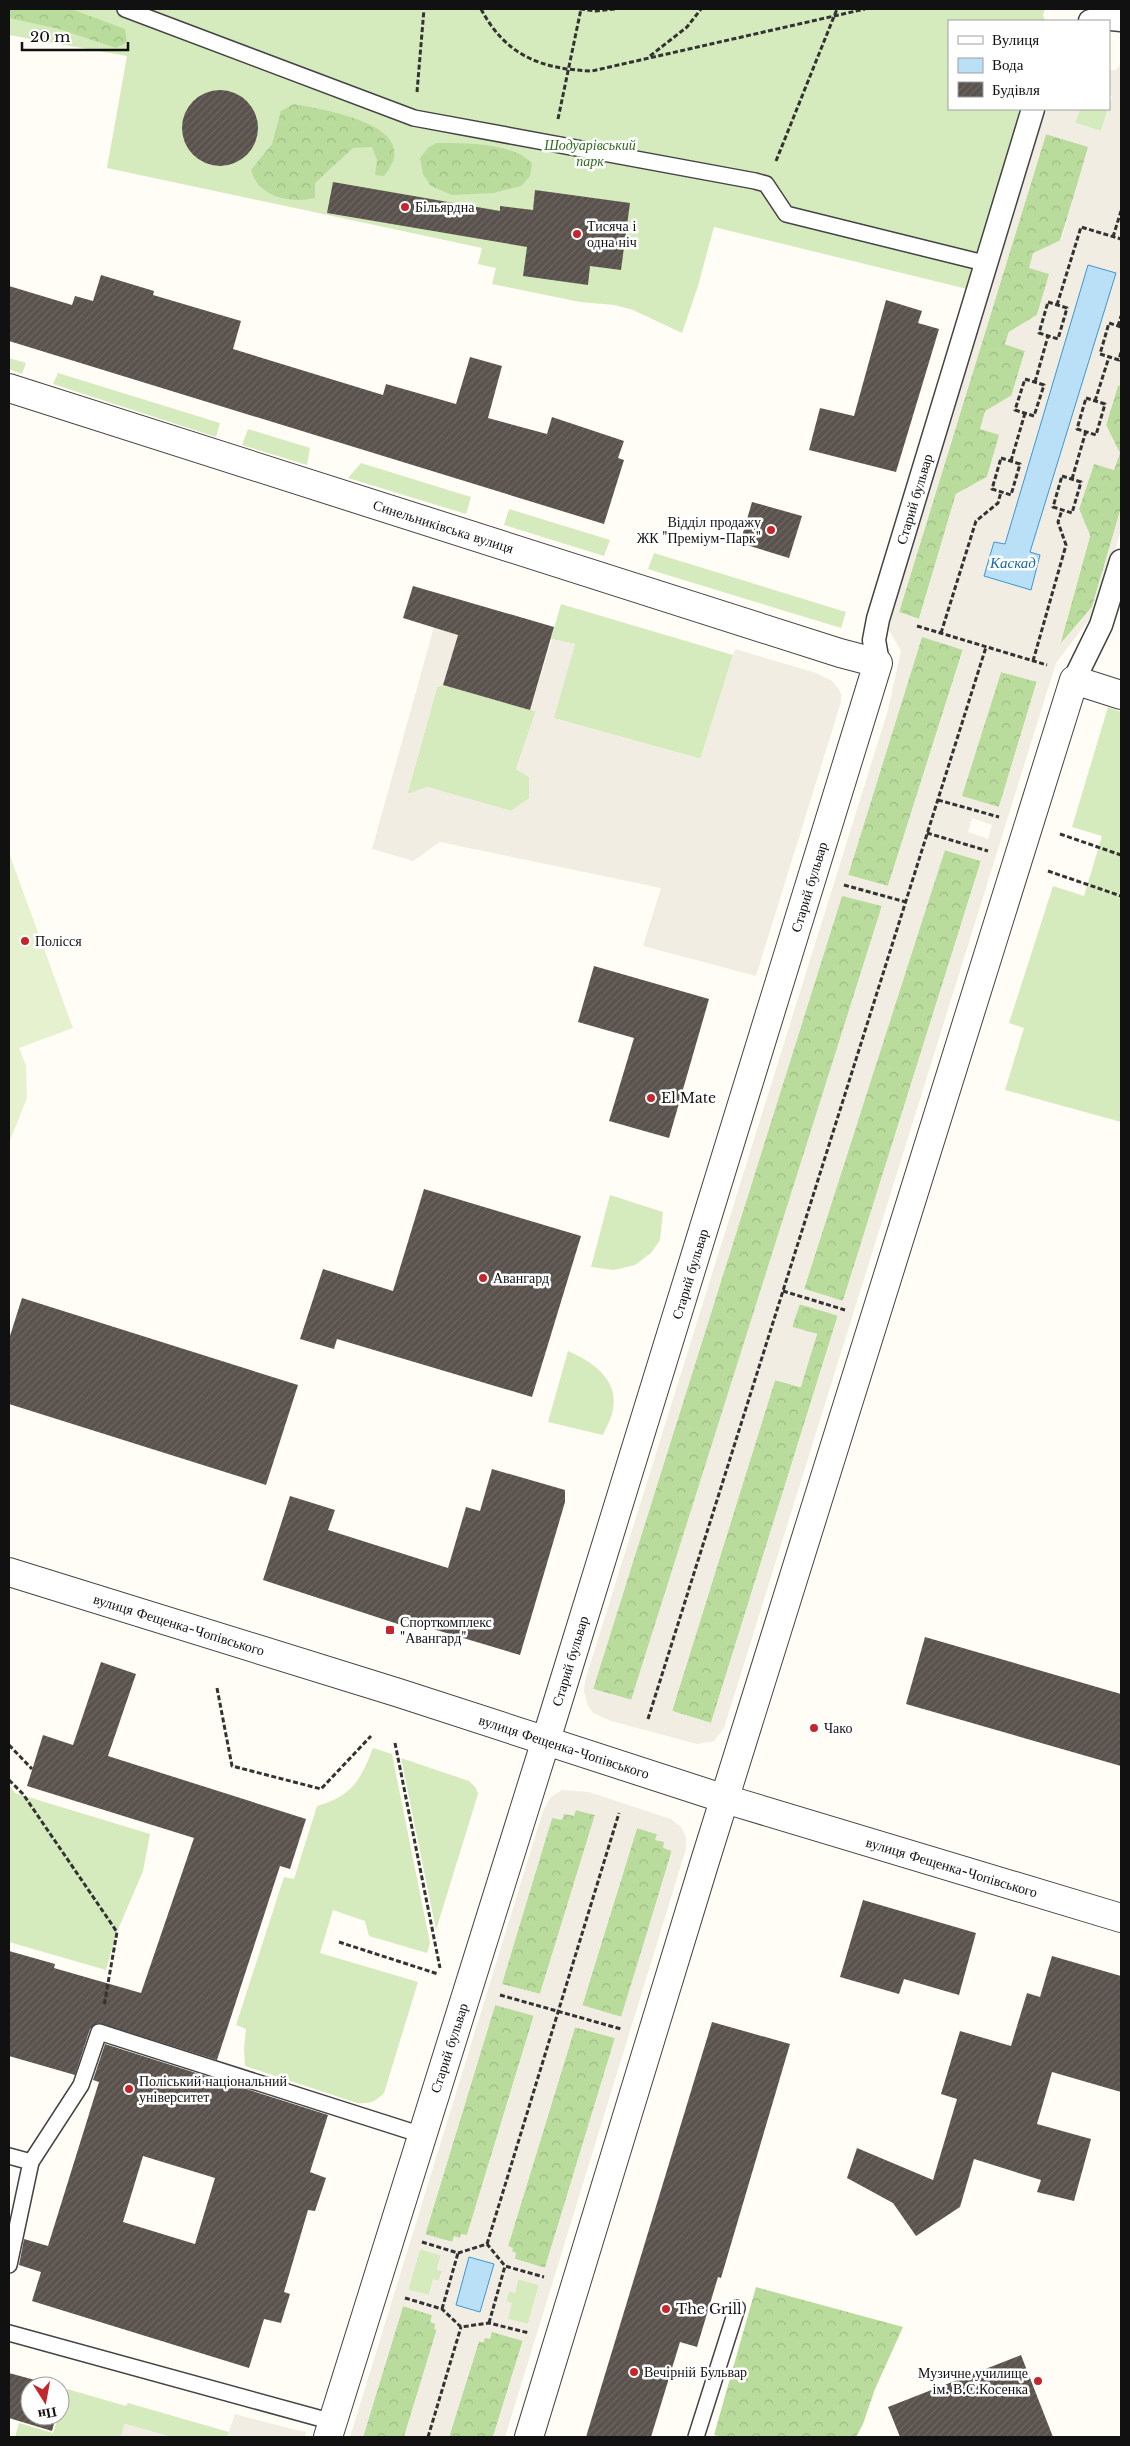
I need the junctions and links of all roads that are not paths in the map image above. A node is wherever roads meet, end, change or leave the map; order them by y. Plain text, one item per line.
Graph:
1 (125, 9) edge
2 (1094, 20) edge
3 (1121, 20) edge
4 (1033, 110) edge
5 (984, 263) junction
6 (9, 388) edge
7 (1121, 561) edge
8 (878, 663) junction
9 (1074, 680) junction
10 (1121, 695) edge
11 (9, 1572) edge
12 (546, 1740) junction
13 (725, 1799) junction
14 (1121, 1918) edge
15 (422, 2135) junction
16 (9, 2156) edge
17 (31, 2162) junction
18 (9, 2265) edge
19 (737, 2308) dead end
20 (9, 2333) edge
21 (330, 2430) edge
22 (529, 2437) edge
23 (696, 2437) edge

1 - 5 lane
2 - 3 street
4 - 5 street, Старий бульвар
5 - 8 street, Старий бульвар
6 - 8 street, Синельниківська вулиця
7 - 9 street
8 - 12 street, Старий бульвар
9 - 10 street
9 - 13 street
11 - 12 street, вулиця Фещенка-Чопівського
12 - 13 street, вулиця Фещенка-Чопівського
12 - 15 street, Старий бульвар
13 - 14 street, вулиця Фещенка-Чопівського
13 - 22 street
15 - 17 lane
15 - 21 street, Старий бульвар
16 - 17 lane
17 - 18 lane
19 - 23 lane
20 - 21 lane

